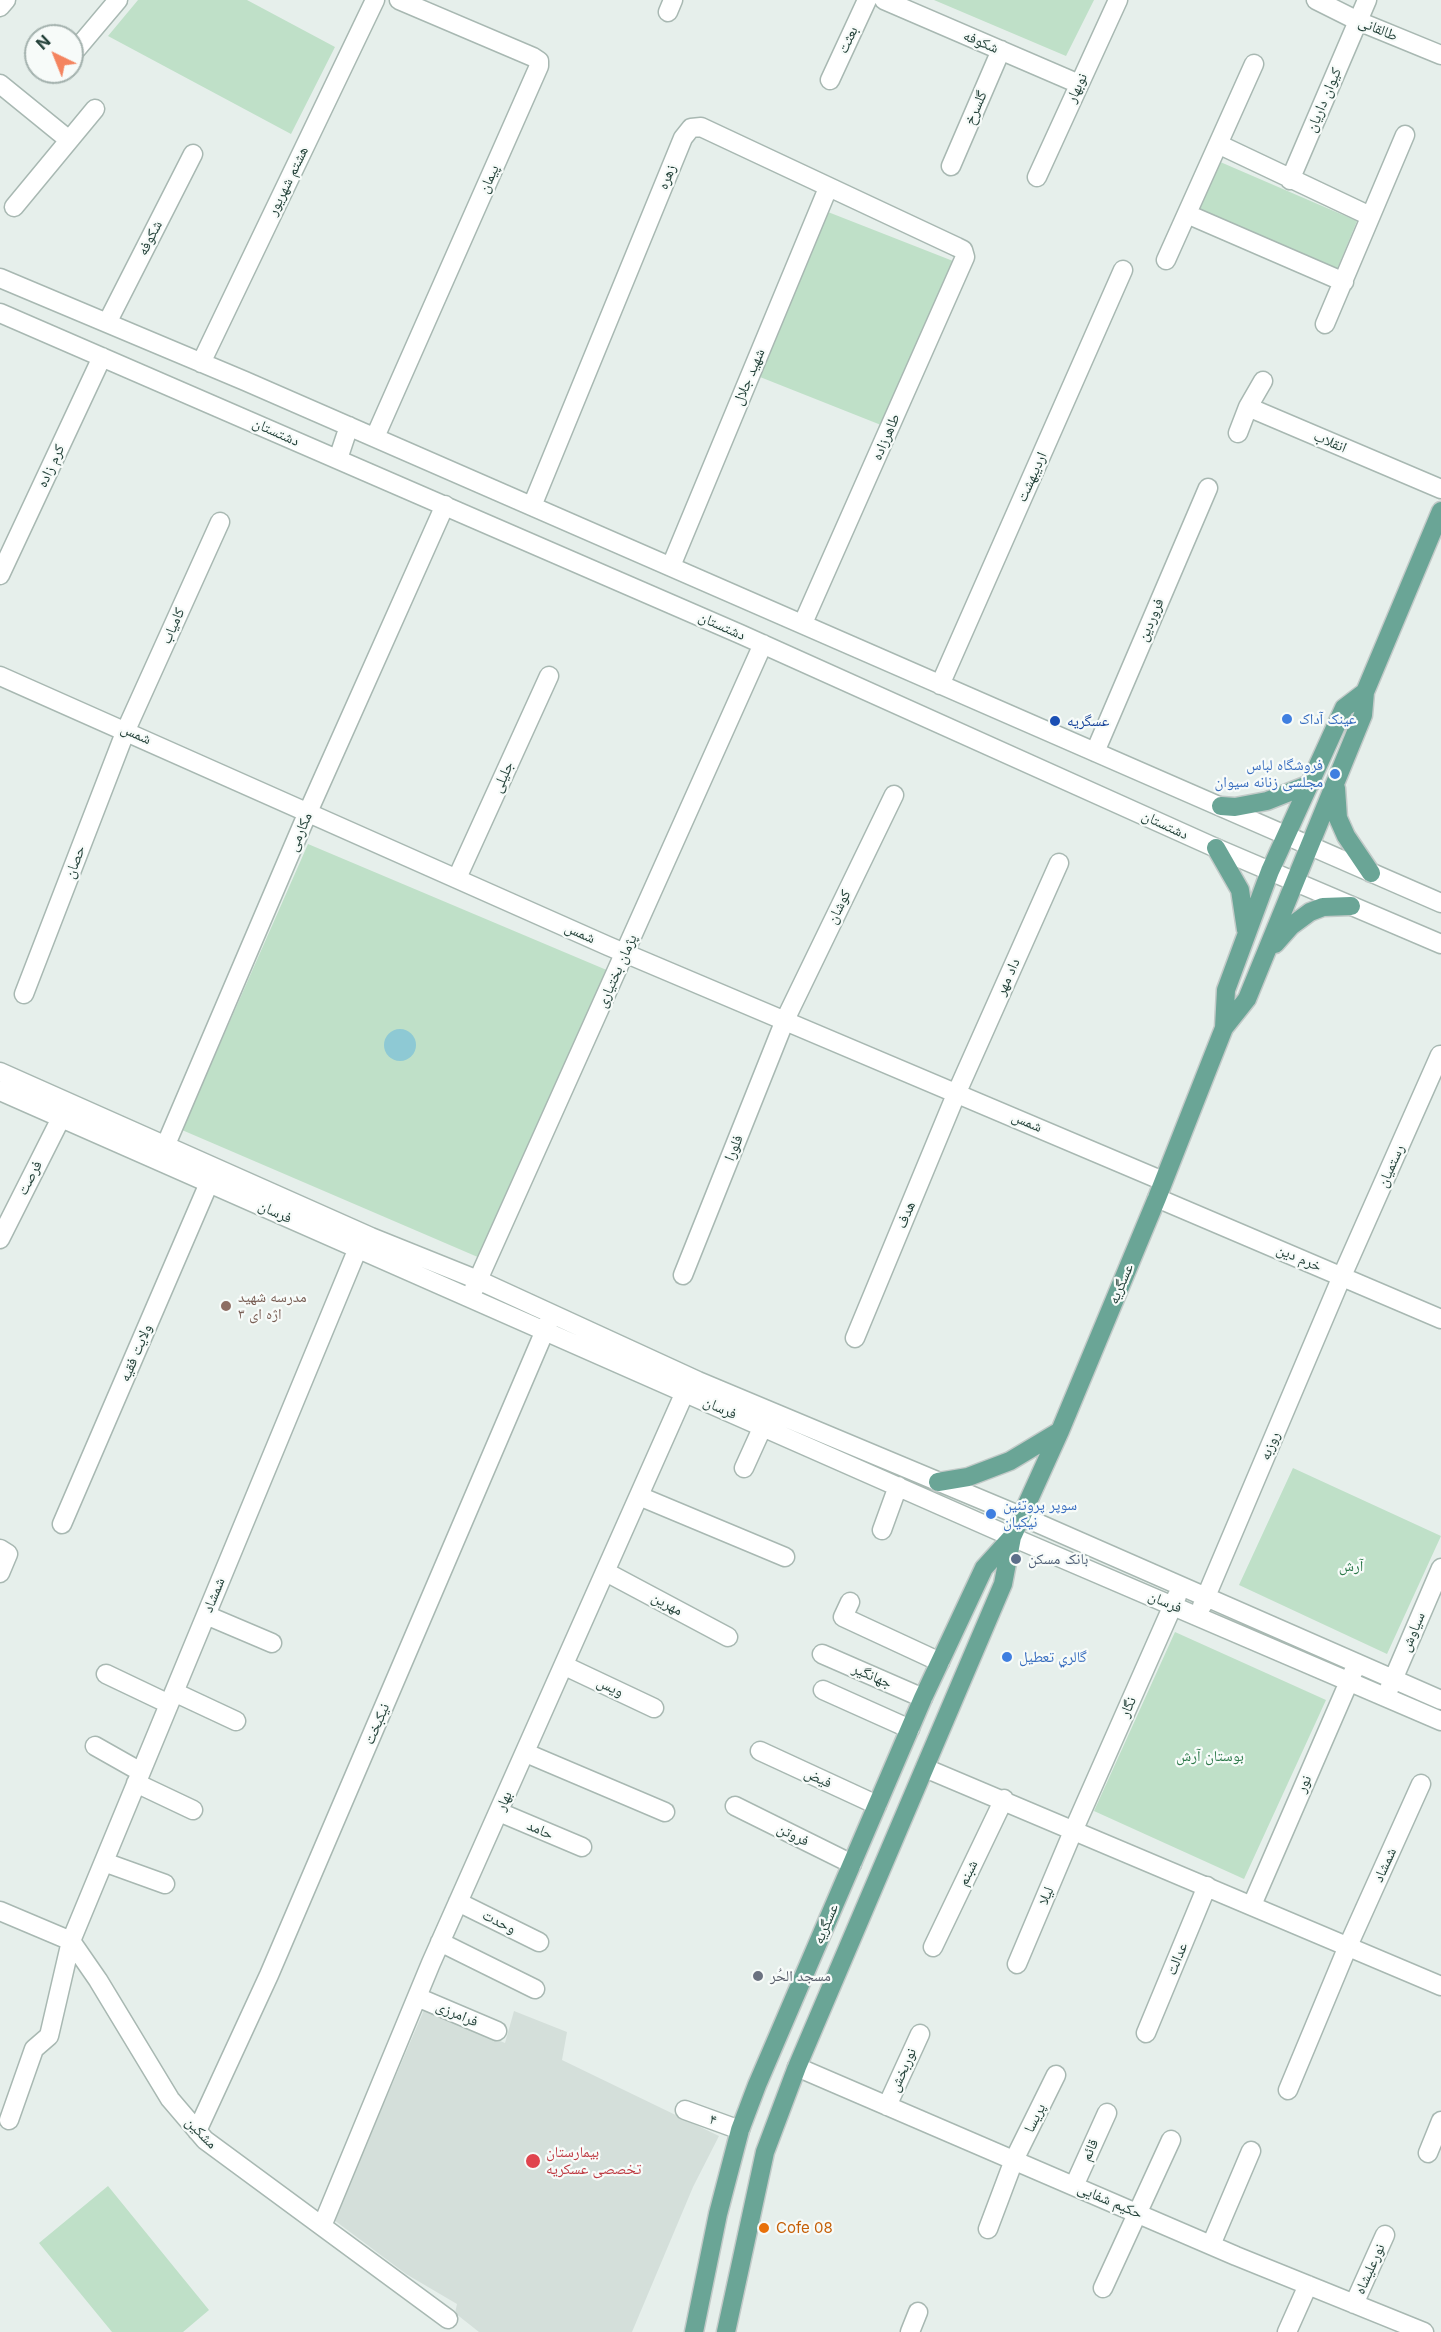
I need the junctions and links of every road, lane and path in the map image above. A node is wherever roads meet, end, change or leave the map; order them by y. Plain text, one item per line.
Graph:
1 (6, 0) edge
2 (118, 0) edge
3 (375, 0) edge
4 (399, 0) edge
5 (867, 0) edge
6 (884, 0) edge
7 (1118, 0) edge
8 (1316, 0) edge
9 (1366, 0) edge
10 (0, 7) edge
11 (1358, 21) junction
12 (84, 40) edge
13 (1001, 50) junction
14 (1441, 55) edge
15 (1254, 64) dead end
16 (830, 80) dead end
17 (0, 84) edge
18 (1079, 84) junction
19 (95, 108) dead end
20 (1405, 135) dead end
21 (69, 140) junction
22 (1218, 144) junction
23 (193, 154) dead end
24 (951, 166) dead end
25 (1036, 177) dead end
26 (1290, 180) junction
27 (828, 188) junction
28 (14, 207) dead end
29 (1187, 214) junction
30 (1370, 216) junction
31 (963, 250) joint
32 (1166, 260) dead end
33 (1124, 270) dead end
34 (0, 278) edge
35 (1344, 282) junction
36 (0, 313) edge
37 (107, 323) junction
38 (1325, 324) dead end
39 (102, 357) junction
40 (201, 363) junction
41 (1263, 381) dead end
42 (1248, 407) junction
43 (349, 426) junction
44 (1238, 433) dead end
45 (375, 437) junction
46 (338, 459) junction
47 (1208, 488) dead end
48 (1441, 489) edge
49 (445, 506) junction
50 (532, 506) junction
51 (1441, 511) edge
52 (220, 522) dead end
53 (671, 566) junction
54 (0, 575) edge
55 (803, 623) junction
56 (763, 644) junction
57 (0, 676) edge
58 (549, 676) dead end
59 (940, 685) junction
60 (1365, 692) junction
61 (126, 730) junction
62 (1095, 752) junction
63 (1337, 781) junction
64 (1310, 784) junction
65 (894, 795) dead end
66 (1221, 806) junction
67 (309, 812) junction
68 (1286, 835) junction
69 (1310, 846) junction
70 (1216, 848) junction
71 (1059, 863) dead end
72 (1270, 871) junction
73 (1371, 873) junction
74 (457, 878) junction
75 (1295, 882) junction
76 (1441, 903) edge
77 (1351, 906) junction
78 (1246, 933) junction
79 (1441, 944) edge
80 (625, 953) junction
81 (1266, 954) junction
82 (24, 994) dead end
83 (785, 1020) junction
84 (1224, 1028) junction
85 (1440, 1055) edge
86 (0, 1072) edge
87 (0, 1091) edge
88 (957, 1092) junction
89 (61, 1118) junction
90 (163, 1153) junction
91 (209, 1183) junction
92 (1160, 1190) junction
93 (0, 1239) edge
94 (358, 1248) junction
95 (683, 1275) dead end
96 (1342, 1276) junction
97 (478, 1280) junction
98 (470, 1298) junction
99 (1441, 1319) edge
100 (549, 1322) junction
101 (855, 1338) dead end
102 (688, 1385) junction
103 (766, 1419) junction
104 (1059, 1431) junction
105 (744, 1468) dead end
106 (938, 1482) junction
107 (898, 1486) junction
108 (639, 1496) junction
109 (1021, 1517) junction
110 (62, 1524) dead end
111 (882, 1530) dead end
112 (1012, 1537) junction
113 (0, 1549) edge
114 (786, 1557) dead end
115 (1441, 1568) edge
116 (606, 1572) junction
117 (0, 1574) edge
118 (1181, 1586) junction
119 (1206, 1596) junction
120 (850, 1602) dead end
121 (1173, 1605) junction
122 (206, 1615) junction
123 (1198, 1616) junction
124 (728, 1637) dead end
125 (272, 1644) dead end
126 (822, 1654) dead end
127 (940, 1662) junction
128 (1358, 1663) junction
129 (565, 1666) junction
130 (105, 1674) dead end
131 (1393, 1679) junction
132 (1350, 1680) junction
133 (823, 1690) dead end
134 (1386, 1696) junction
135 (171, 1698) junction
136 (923, 1698) junction
137 (1441, 1700) edge
138 (654, 1708) dead end
139 (236, 1720) dead end
140 (1441, 1721) edge
141 (910, 1729) junction
142 (94, 1746) dead end
143 (760, 1751) dead end
144 (526, 1753) junction
145 (925, 1768) junction
146 (139, 1778) junction
147 (1421, 1784) dead end
148 (1004, 1799) junction
149 (876, 1805) junction
150 (735, 1806) dead end
151 (193, 1809) dead end
152 (499, 1812) junction
153 (665, 1812) dead end
154 (1074, 1829) junction
155 (582, 1847) dead end
156 (104, 1862) junction
157 (852, 1864) junction
158 (165, 1884) dead end
159 (1207, 1886) junction
160 (458, 1902) junction
161 (1252, 1905) junction
162 (0, 1911) edge
163 (71, 1941) junction
164 (440, 1942) junction
165 (539, 1942) dead end
166 (1348, 1946) junction
167 (933, 1947) dead end
168 (1017, 1964) dead end
169 (1441, 1986) edge
170 (535, 1989) dead end
171 (417, 1997) junction
172 (497, 2031) dead end
173 (1146, 2033) dead end
174 (920, 2034) dead end
175 (797, 2067) junction
176 (1056, 2075) dead end
177 (1288, 2090) dead end
178 (887, 2106) junction
179 (685, 2110) dead end
180 (1107, 2113) dead end
181 (9, 2120) dead end
182 (1441, 2121) edge
183 (741, 2130) junction
184 (197, 2131) junction
185 (1170, 2140) dead end
186 (1251, 2151) dead end
187 (1428, 2153) dead end
188 (1014, 2160) junction
189 (1074, 2186) junction
190 (1137, 2213) junction
191 (322, 2226) junction
192 (988, 2229) dead end
193 (1385, 2235) dead end
194 (1211, 2245) junction
195 (1308, 2285) junction
196 (1103, 2288) dead end
197 (1354, 2304) junction
198 (918, 2312) dead end
199 (448, 2319) dead end
200 (1389, 2325) edge
201 (694, 2332) edge
202 (726, 2332) edge
203 (910, 2332) edge
204 (1287, 2332) edge
205 (1424, 2332) edge

1 - 10 street
2 - 12 street
3 - 40 street, هشتم شهریور
4 - 45 street, پیمان
5 - 16 street, بعثت
6 - 13 street, شکوفه
7 - 18 street, نوبهار
8 - 11 street, طالقانی
9 - 11 street, کیوان داریان
11 - 14 street, طالقانی
11 - 26 street, کیوان داریان
13 - 18 street, شکوفه
13 - 24 street, گلسرخ
15 - 22 street
17 - 21 street
18 - 25 street, نوبهار
19 - 21 street
20 - 30 street
21 - 28 street
22 - 26 street
22 - 29 street
23 - 37 street, شکوفه
26 - 30 street
27 - 31 street, زهره
27 - 50 street, زهره
27 - 53 street, شهید جلال
29 - 32 street
29 - 35 street
30 - 35 street
31 - 55 street, طاهرزاده
33 - 59 street, اردیبهشت
34 - 37 street
35 - 38 street
36 - 39 street, دشتستان
37 - 40 street
39 - 46 street, دشتستان
39 - 54 street, کرم زاده
40 - 43 street
41 - 42 street
42 - 44 street
42 - 48 street, انقلاب
43 - 45 street
43 - 46 street
45 - 50 street
46 - 49 street, دشتستان
47 - 62 street, فروردین
49 - 56 street, دشتستان
49 - 67 street, مکارمی
50 - 53 street
51 - 60 main road, عسگریه
52 - 61 street, کامیاب
53 - 55 street
55 - 59 street
56 - 70 street, دشتستان
56 - 80 street, پژمان بختیاری
57 - 61 street, شمس
58 - 74 street, جلیلی
59 - 62 street
60 - 63 main road, عسگریه
60 - 64 main road, عسگریه
61 - 67 street, شمس
61 - 82 street, حصان
62 - 66 street
63 - 69 main road, عسگریه
63 - 73 main road
64 - 66 main road
64 - 68 main road, عسگریه
65 - 83 street, کوشان
66 - 68 street
67 - 74 street, شمس
67 - 90 street, مکارمی
68 - 69 street
68 - 72 main road, عسگریه
69 - 73 street
69 - 75 main road, عسگریه
70 - 72 street, دشتستان
70 - 78 main road
71 - 88 street, داد مهر
72 - 75 street, دشتستان
72 - 78 main road, عسگریه
73 - 76 street
74 - 80 street, شمس
75 - 77 street, دشتستان
75 - 81 main road, عسگریه
77 - 79 street, دشتستان
77 - 81 main road
78 - 84 main road, عسگریه
80 - 83 street, شمس
80 - 97 street, پژمان بختیاری
81 - 84 main road, عسگریه
83 - 88 street, شمس
83 - 95 street, فلورا
84 - 92 main road, عسگریه
85 - 96 street, رستمیان
86 - 90 street, فرسان
87 - 89 street, فرسان
88 - 92 street, شمس
88 - 101 street, هدف
89 - 90 street, فرسان
89 - 93 street, فرصت
90 - 91 street, فرسان
90 - 97 street, فرسان
91 - 94 street, فرسان
91 - 110 street, ولایت فقیه
92 - 96 street, خرم دین
92 - 104 main road, عسگریه
94 - 98 street, فرسان
94 - 122 street, شمشاد
96 - 99 street, خرم دین
96 - 119 street, روزبه
97 - 98 street, پژمان بختیاری
97 - 100 street, فرسان
98 - 100 street, فرسان
100 - 102 street, فرسان
100 - 184 street, نیکبخت
102 - 103 street, فرسان
102 - 108 street, بهار
103 - 105 street
103 - 106 street, فرسان
103 - 107 street, فرسان
104 - 106 main road
104 - 109 main road, عسگریه
106 - 109 street, فرسان
107 - 111 street
107 - 112 street, فرسان
108 - 114 street
108 - 116 street, بهار
109 - 112 main road, عسگریه
109 - 118 street, فرسان
112 - 121 street, فرسان
112 - 127 main road, عسگریه
112 - 145 main road, عسگریه
113 - 117 street
115 - 131 street, سیاوش
116 - 124 street, مهرین
116 - 129 street, بهار
118 - 119 street, فرسان
118 - 121 street, نگار
119 - 123 street, روزبه
119 - 128 street, فرسان
120 - 127 street
121 - 123 street, فرسان
121 - 154 street, نگار
122 - 125 street
122 - 135 street, شمشاد
123 - 132 street, فرسان
126 - 136 street, جهانگیر
127 - 136 main road, عسگریه
128 - 131 street, فرسان
128 - 132 street, نور
129 - 138 street, ویس
129 - 144 street, بهار
130 - 135 street
131 - 134 street, سیاوش
131 - 137 street, فرسان
132 - 134 street, فرسان
132 - 161 street, نور
133 - 141 street
134 - 140 street, فرسان
135 - 139 street
135 - 146 street, شمشاد
136 - 141 main road, عسگریه
141 - 149 main road, عسگریه
142 - 146 street
143 - 149 street, فیض
144 - 152 street, بهار
144 - 153 street
145 - 148 street
145 - 175 main road, عسگریه
146 - 151 street
146 - 156 street, شمشاد
147 - 166 street, شمشاد
148 - 154 street
148 - 167 street, شبنم
149 - 157 main road, عسگریه
150 - 157 street, فروتن
152 - 155 street, حامد
152 - 160 street, بهار
154 - 159 street
154 - 168 street, لیلا
156 - 158 street
156 - 163 street, شمشاد
157 - 183 main road, عسگریه
159 - 161 street
159 - 173 street, عدالت
160 - 164 street, بهار
160 - 165 street, وحدت
161 - 166 street
162 - 163 street
163 - 181 street, شمشاد
163 - 184 street, مشکین
164 - 170 street
164 - 171 street, بهار
166 - 169 street
166 - 177 street
171 - 172 street, فرامرزی
171 - 191 street, بهار
174 - 178 street, نوربخش
175 - 178 street, حکیم شفایی
175 - 202 main road, عسگریه
176 - 188 street, پریسا
178 - 188 street, حکیم شفایی
179 - 183 street, ۴
180 - 189 street, قائم
182 - 187 street
183 - 201 main road, عسگریه
184 - 191 street, مشکین
185 - 190 street
186 - 194 street
188 - 189 street, حکیم شفایی
188 - 192 street, پریسا
189 - 190 street, حکیم شفایی
190 - 194 street, حکیم شفایی
190 - 196 street
191 - 199 street, مشکین
193 - 197 street, نورعلیشاه
194 - 195 street, حکیم شفایی
195 - 197 street, حکیم شفایی
195 - 204 street
197 - 200 street, حکیم شفایی
198 - 203 street
200 - 205 street, حکیم شفایی

